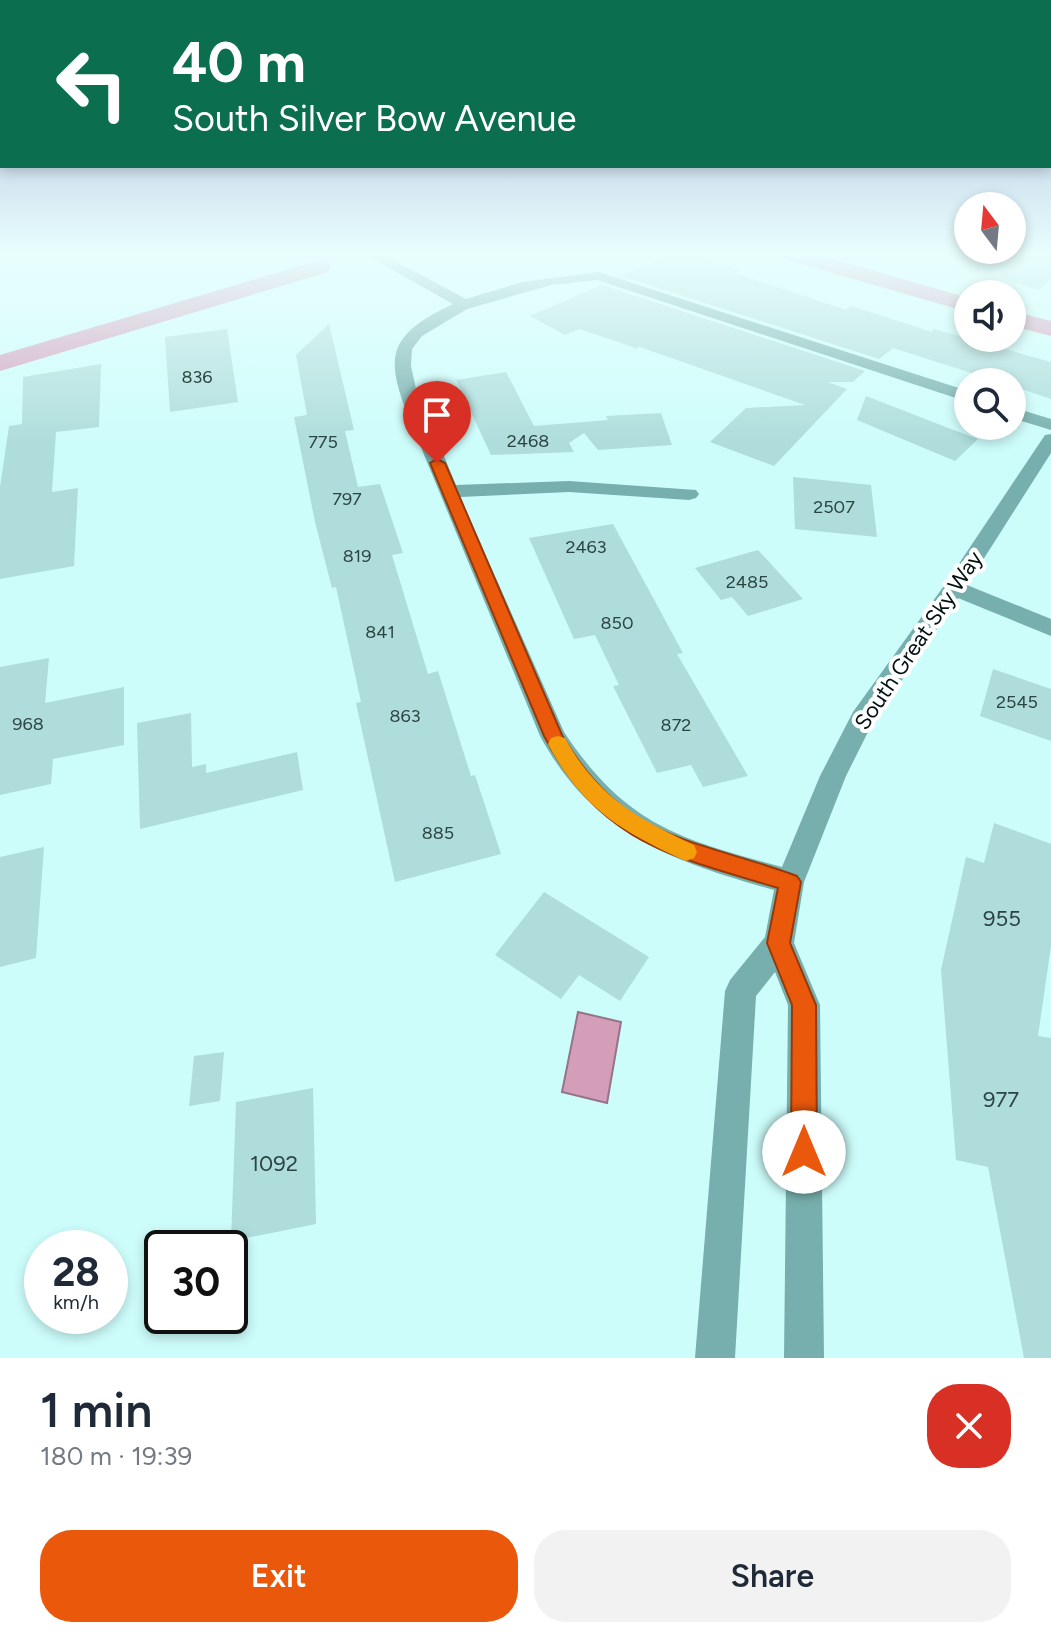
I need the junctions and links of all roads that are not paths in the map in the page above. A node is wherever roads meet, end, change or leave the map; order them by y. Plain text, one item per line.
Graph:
1 (434, 318) edge
2 (728, 318) edge
3 (954, 392) edge
4 (1026, 417) edge
5 (1051, 425) edge
6 (1051, 439) edge
7 (449, 492) junction
8 (689, 494) dead end
9 (954, 588) junction
10 (1051, 628) edge
11 (790, 882) junction
12 (779, 943) junction
13 (715, 1358) edge
14 (804, 1358) edge

1 - 7 street
2 - 3 street
4 - 5 street
6 - 9 street, South Great Sky Way
7 - 8 street
7 - 11 street
9 - 10 street
9 - 11 street, South Great Sky Way
11 - 12 street, South Great Sky Way
12 - 13 street, South Great Sky Way
12 - 14 street

